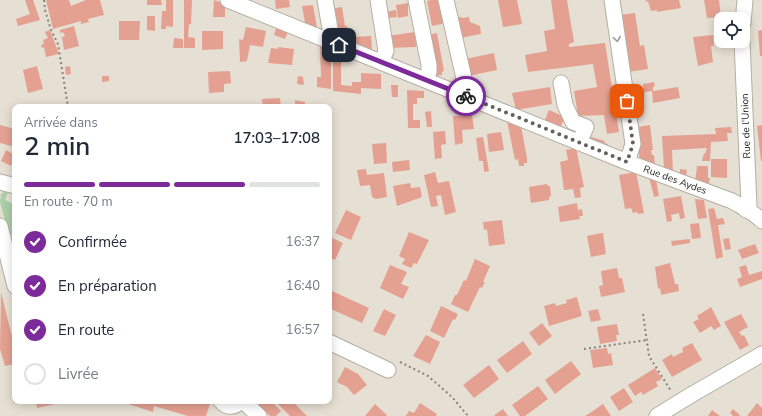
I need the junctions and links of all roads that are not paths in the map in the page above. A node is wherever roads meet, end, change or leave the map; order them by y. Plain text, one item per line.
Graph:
1 (228, 0) edge
2 (324, 0) edge
3 (371, 0) edge
4 (378, 0) edge
5 (416, 0) edge
6 (446, 0) edge
7 (612, 0) edge
8 (745, 0) edge
9 (260, 6) edge
10 (744, 12) edge
11 (327, 40) junction
12 (742, 48) edge
13 (377, 61) junction
14 (425, 80) junction
15 (561, 82) dead end
16 (463, 95) junction
17 (580, 143) junction
18 (627, 162) junction
19 (746, 210) junction
20 (762, 221) edge
21 (0, 226) edge
22 (12, 274) edge
23 (332, 343) edge
24 (762, 354) edge
25 (391, 365) road end
26 (246, 404) edge
27 (259, 416) edge
28 (657, 416) edge

1 - 9 street, Rue des Aydes
2 - 11 street
3 - 13 street
4 - 13 street
5 - 14 street
6 - 16 street
7 -> 18 street
8 - 10 street
9 - 11 street, Rue des Aydes
11 - 13 street, Rue des Aydes
12 - 19 street, Rue de l'Union
13 - 14 street, Rue des Aydes
14 - 16 street, Rue des Aydes
15 - 17 street
16 - 17 street, Rue des Aydes
17 - 18 street, Rue des Aydes
18 - 19 street, Rue des Aydes
19 - 20 street, Rue des Aydes
21 - 22 street
23 - 25 street
24 - 28 street
26 - 27 street

